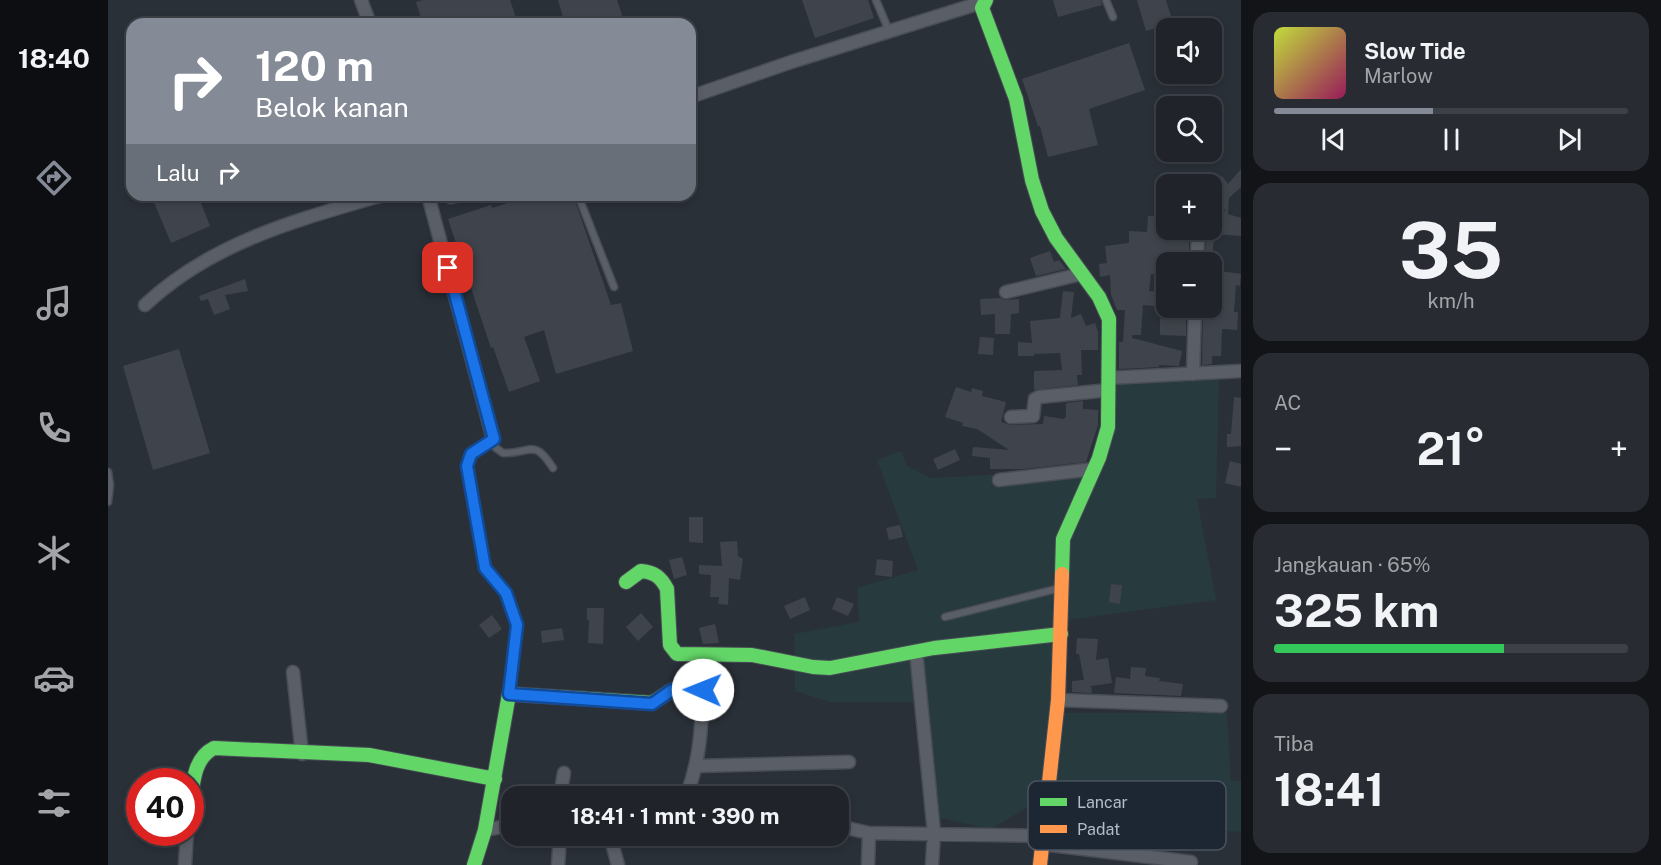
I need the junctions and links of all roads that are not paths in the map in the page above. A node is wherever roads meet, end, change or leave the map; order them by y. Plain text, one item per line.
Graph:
1 (361, 0) edge
2 (876, 0) edge
3 (1106, 0) edge
4 (985, 1) edge
5 (1113, 17) dead end
6 (368, 18) edge
7 (889, 31) junction
8 (696, 96) edge
9 (362, 201) edge
10 (430, 201) edge
11 (580, 201) edge
12 (1081, 274) junction
13 (614, 287) dead end
14 (1006, 292) dead end
15 (145, 305) dead end
16 (1196, 318) edge
17 (1241, 371) edge
18 (1193, 374) junction
19 (1109, 384) junction
20 (1011, 417) dead end
21 (494, 439) junction
22 (553, 468) dead end
23 (1094, 469) junction
24 (108, 472) edge
25 (999, 480) dead end
26 (108, 502) edge
27 (626, 582) dead end
28 (1061, 588) junction
29 (945, 617) dead end
30 (1061, 634) junction
31 (916, 651) junction
32 (699, 656) junction
33 (293, 672) dead end
34 (703, 690) junction
35 (509, 694) junction
36 (1058, 700) junction
37 (1221, 706) dead end
38 (302, 754) junction
39 (849, 762) dead end
40 (696, 766) junction
41 (198, 768) edge
42 (564, 773) dead end
43 (495, 779) junction
44 (1049, 781) edge
45 (562, 786) edge
46 (689, 786) edge
47 (501, 827) edge
48 (849, 828) edge
49 (485, 830) junction
50 (869, 833) junction
51 (934, 833) junction
52 (1028, 839) edge
53 (186, 846) edge
54 (559, 846) edge
55 (613, 846) edge
56 (1042, 850) edge
57 (1110, 850) edge
58 (1191, 862) dead end
59 (184, 865) edge
60 (474, 865) edge
61 (558, 865) edge
62 (618, 865) edge
63 (868, 865) edge
64 (932, 865) edge
65 (1040, 865) edge

1 - 6 street
2 - 7 lane
3 - 5 lane
4 - 7 street
4 - 12 street
7 - 8 street
9 - 15 street
10 - 21 street
11 - 13 lane
12 - 14 street
12 - 19 street
16 - 18 street
17 - 18 street
18 - 19 street
19 - 20 street
19 - 23 street
21 - 22 lane
21 - 35 lane
23 - 25 street
23 - 28 street
24 - 26 lane
27 - 32 street
28 - 29 lane
28 - 30 street
30 - 31 street
30 - 36 street
31 - 32 street
31 - 51 street
32 - 34 street
33 - 38 street
34 - 35 street
34 - 40 street
35 - 43 street
36 - 37 street
36 - 44 street
38 - 41 street
38 - 43 street
39 - 40 street
40 - 46 street
42 - 45 street
43 - 49 street
47 - 49 street
48 - 50 street
49 - 60 street
50 - 51 street
50 - 63 street
51 - 52 street
51 - 64 street
53 - 59 street
54 - 61 street
55 - 62 street
56 - 65 street
57 - 58 street

